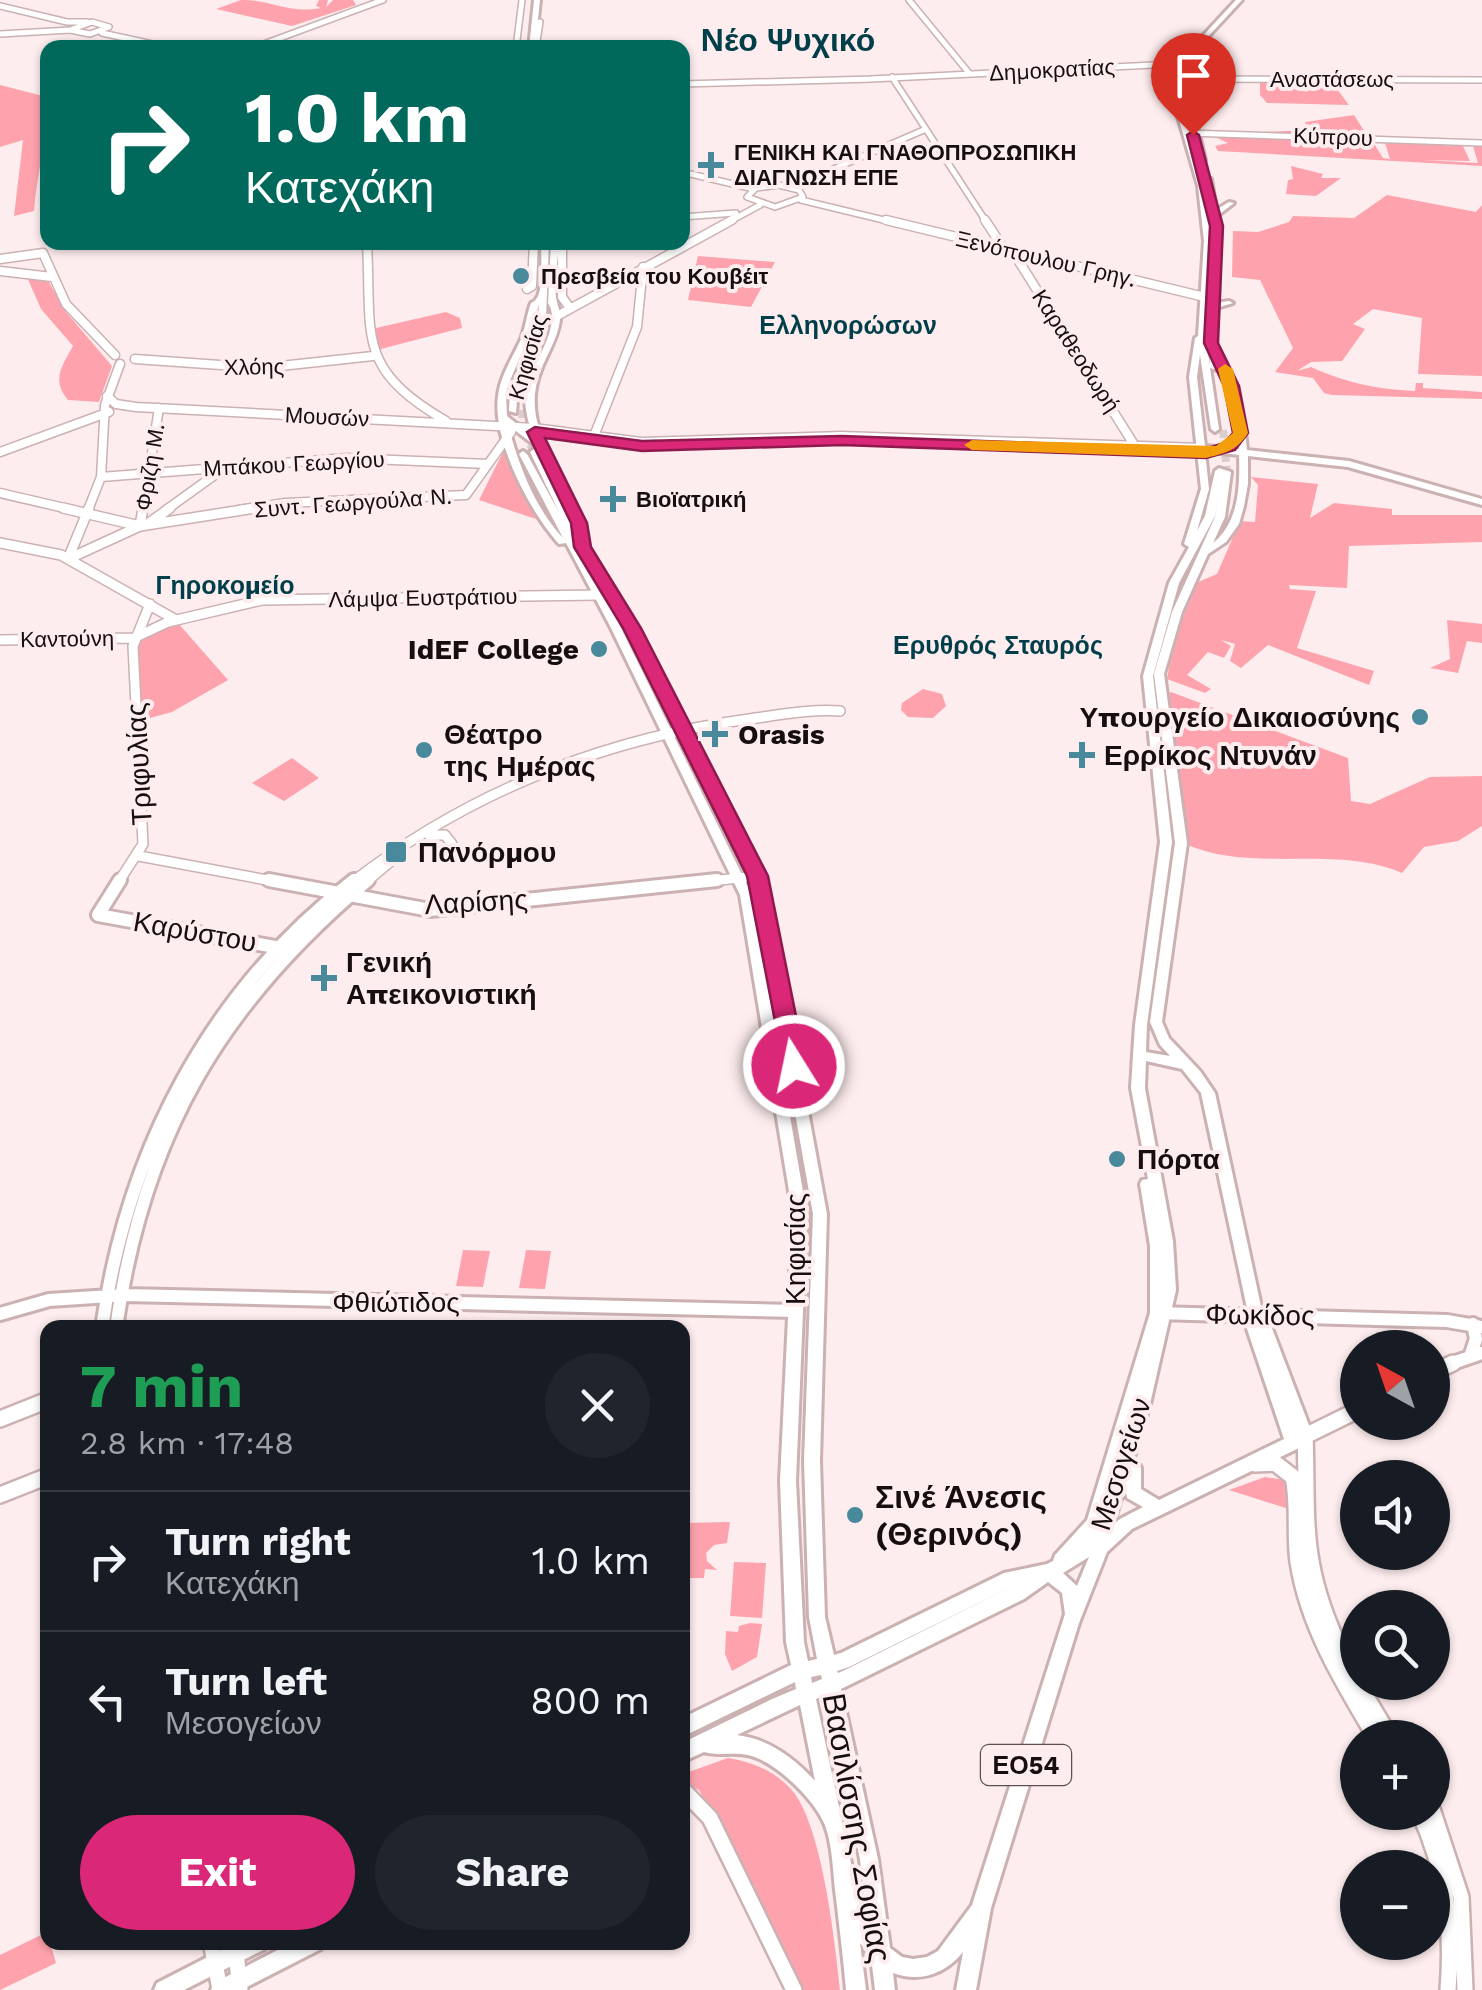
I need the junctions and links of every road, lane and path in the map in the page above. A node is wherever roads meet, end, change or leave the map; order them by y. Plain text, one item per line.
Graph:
1 (359, 0) edge
2 (384, 0) edge
3 (395, 0) edge
4 (533, 0) edge
5 (909, 0) edge
6 (1239, 0) edge
7 (1248, 0) edge
8 (366, 5) junction
9 (0, 6) edge
10 (70, 26) junction
11 (110, 31) junction
12 (0, 34) edge
13 (142, 40) edge
14 (273, 40) edge
15 (519, 40) edge
16 (532, 40) edge
17 (534, 40) edge
18 (1184, 63) junction
19 (1191, 73) junction
20 (967, 74) junction
21 (910, 76) joint
22 (892, 78) junction
23 (1482, 80) edge
24 (690, 84) edge
25 (926, 129) junction
26 (1186, 135) junction
27 (1482, 144) edge
28 (690, 174) edge
29 (798, 187) junction
30 (752, 190) junction
31 (801, 200) junction
32 (1231, 203) dead end
33 (757, 204) junction
34 (1215, 214) junction
35 (730, 216) junction
36 (690, 217) edge
37 (996, 240) junction
38 (690, 242) edge
39 (987, 245) junction
40 (367, 250) edge
41 (534, 250) edge
42 (545, 250) edge
43 (556, 250) edge
44 (559, 250) edge
45 (678, 250) edge
46 (1008, 250) junction
47 (0, 260) edge
48 (0, 271) edge
49 (640, 275) junction
50 (52, 276) junction
51 (527, 289) dead end
52 (547, 297) junction
53 (1209, 297) junction
54 (588, 298) junction
55 (598, 300) dead end
56 (1228, 302) dead end
57 (570, 308) junction
58 (557, 316) junction
59 (1200, 334) junction
60 (1211, 343) junction
61 (115, 355) junction
62 (373, 356) junction
63 (135, 359) junction
64 (120, 364) junction
65 (105, 405) junction
66 (136, 407) junction
67 (158, 408) junction
68 (518, 411) tunnel mouth
69 (455, 424) junction
70 (517, 428) junction
71 (532, 429) junction
72 (1240, 433) junction
73 (1201, 434) junction
74 (594, 436) junction
75 (517, 442) junction
76 (1138, 449) junction
77 (0, 452) edge
78 (1222, 452) junction
79 (495, 453) joint
80 (1266, 459) junction
81 (488, 464) junction
82 (226, 467) junction
83 (1206, 468) junction
84 (1240, 470) junction
85 (148, 473) junction
86 (101, 477) junction
87 (0, 494) edge
88 (1482, 505) edge
89 (85, 514) junction
90 (144, 525) junction
91 (0, 543) edge
92 (577, 548) junction
93 (1204, 553) junction
94 (68, 559) junction
95 (1185, 561) junction
96 (600, 596) junction
97 (150, 604) junction
98 (176, 620) junction
99 (134, 638) junction
100 (0, 640) edge
101 (808, 714) dead end
102 (681, 728) junction
103 (666, 731) junction
104 (429, 835) junction
105 (452, 844) dead end
106 (139, 856) junction
107 (749, 877) junction
108 (346, 892) junction
109 (98, 915) joint
110 (286, 949) junction
111 (1139, 1055) junction
112 (1195, 1070) junction
113 (121, 1294) junction
114 (104, 1295) junction
115 (795, 1310) junction
116 (1165, 1313) junction
117 (1254, 1313) junction
118 (0, 1314) edge
119 (102, 1320) edge
120 (117, 1320) edge
121 (1477, 1326) edge
122 (1477, 1354) edge
123 (1450, 1365) edge
124 (40, 1403) edge
125 (0, 1418) edge
126 (1340, 1419) edge
127 (1299, 1440) junction
128 (1242, 1469) junction
129 (40, 1479) edge
130 (0, 1495) edge
131 (1159, 1508) junction
132 (1042, 1572) junction
133 (1070, 1623) junction
134 (800, 1671) junction
135 (830, 1675) junction
136 (806, 1694) junction
137 (1365, 1720) edge
138 (1380, 1720) edge
139 (690, 1724) edge
140 (690, 1750) edge
141 (690, 1750) edge
142 (690, 1796) edge
143 (834, 1820) junction
144 (1425, 1830) edge
145 (1442, 1830) edge
146 (842, 1863) junction
147 (981, 1908) junction
148 (212, 1950) edge
149 (233, 1950) edge
150 (236, 1950) edge
151 (299, 1950) edge
152 (882, 1961) junction
153 (215, 1964) junction
154 (230, 1988) edge
155 (164, 1990) edge
156 (794, 1990) edge
157 (856, 1990) edge
158 (885, 1990) edge
159 (966, 1990) edge
160 (1448, 1990) edge
161 (1464, 1990) edge

1 - 8 street
2 - 3 street
2 - 8 street
4 - 15 street
4 - 16 main road
4 - 17 main road
5 - 20 street
6 - 18 main road
7 - 19 main road
8 - 14 street
9 - 10 street
10 - 11 street
10 - 11 street
10 - 12 street
11 - 13 street
18 - 19 main road
18 - 19 street, Δημοκρατίας
18 - 20 street, Δημοκρατίας
19 - 23 street, Αναστάσεως
19 - 26 main road
20 - 21 street, Δημοκρατίας
21 - 22 street, Δημοκρατίας
22 - 24 street, Δημοκρατίας
22 - 25 street, Καραθεοδωρή
25 - 29 street
25 - 37 street, Καραθεοδωρή
26 - 27 street, Κύπρου
26 - 34 main road
26 - 53 main road
28 - 30 street
29 - 30 street
29 - 31 street
30 - 33 street
31 - 33 street
31 - 39 street, Ξενόπουλου Γρηγ.
32 - 34 main road
33 - 35 street
34 - 53 main road
35 - 36 street
35 - 38 street
37 - 39 street
37 - 46 street, Καραθεοδωρή
39 - 46 street, Ξενόπουλου Γρηγ.
40 - 62 street
41 - 51 street
42 - 52 main road, Κηφισίας
43 - 52 main road, Κηφισίας
44 - 57 street
45 - 49 street
46 - 53 street, Ξενόπουλου Γρηγ.
46 - 76 street, Καραθεοδωρή
47 - 50 street
48 - 50 street
49 - 54 street
49 - 74 street
50 - 61 street
52 - 58 main road, Κηφισίας
52 - 68 main road, Κηφισίας
52 - 75 main road
53 - 56 main road
53 - 59 main road
53 - 60 main road
54 - 55 street
54 - 57 street
57 - 58 street
58 - 71 main road, Κηφισίας
59 - 60 main road
59 - 73 main road
60 - 72 main road
61 - 63 street, Χλόης
61 - 64 street
62 - 63 street, Χλόης
62 - 69 street
63 - 64 street
64 - 65 street
65 - 66 street
65 - 66 street
65 - 77 street
65 - 86 street
66 - 67 street, Μουσών
67 - 69 street, Μουσών
67 - 85 street, Φριζη Μ.
69 - 75 street, Μουσών
70 - 71 main road
70 - 71 main road
70 - 75 main road
70 - 75 street
71 - 74 street
71 - 75 main road
71 - 75 main road
71 - 76 street
72 - 78 main road
72 - 78 main road
73 - 78 main road
73 - 78 main road
74 - 76 street
75 - 79 main road
75 - 92 main road, Κηφισίας
75 - 92 main road, Κηφισίας
76 - 78 street
78 - 80 main road
78 - 83 main road
78 - 83 main road
78 - 84 main road
78 - 84 main road
78 - 88 main road
79 - 81 street
80 - 84 main road
80 - 88 main road
81 - 82 street, Μπάκου Γεωργίου
81 - 90 street, Συντ. Γεωργούλα Ν.
82 - 85 street, Μπάκου Γεωργίου
82 - 90 street
83 - 95 main road
84 - 93 main road
85 - 86 street, Μπάκου Γεωργίου
85 - 90 street, Φριζη Μ.
86 - 89 street
87 - 89 street
89 - 90 street
89 - 94 street
90 - 94 street, Συντ. Γεωργούλα Ν.
91 - 94 street
92 - 96 main road, Κηφισίας
92 - 102 main road, Κηφισίας
93 - 95 main road
93 - 112 main road
94 - 97 street
95 - 111 main road
96 - 98 street, Λάμψα Ευστράτιου
96 - 103 main road, Κηφισίας
97 - 98 street
97 - 99 street, Τριφυλίας
98 - 99 street, Λάμψα Ευστράτιου
99 - 100 street, Καντούνη
99 - 106 street, Τριφυλίας
101 - 102 street
102 - 103 street
102 - 107 main road, Κηφισίας
103 - 104 street
103 - 107 main road, Κηφισίας
103 - 108 street
104 - 105 street
104 - 108 street
106 - 108 street, Λαρίσης
106 - 109 street, Τριφυλίας
107 - 108 street, Λαρίσης
107 - 115 main road, Κηφισίας
107 - 135 main road, Κηφισίας
108 - 110 street
109 - 110 street, Καρύστου
110 - 113 street
110 - 114 street
111 - 112 main road
111 - 116 main road, Μεσογείων
112 - 117 main road
113 - 114 street, Φθιώτιδος
113 - 115 street, Φθιώτιδος
113 - 120 street
114 - 118 street, Φθιώτιδος
114 - 119 street
115 - 134 main road, Κηφισίας
116 - 117 street, Φωκίδος
116 - 131 main road, Μεσογείων
116 - 132 main road, Μεσογείων
117 - 121 street, Φωκίδος
117 - 127 main road
121 - 122 street
122 - 123 street
124 - 125 street
126 - 127 street
127 - 128 main road, ΕΟ54
127 - 138 street
128 - 131 main road, ΕΟ54
128 - 137 street
129 - 130 street
131 - 133 main road, Μεσογείων / ΕΟ54
132 - 133 main road
132 - 135 main road, Μεσογείων
133 - 147 main road, Μεσογείων / ΕΟ54
134 - 135 main road
134 - 136 main road, Κηφισίας
134 - 139 main road
135 - 136 main road
135 - 152 main road, Βασιλίσσης Σοφίας
136 - 140 main road
136 - 143 main road, Βασιλίσσης Σοφίας
141 - 143 main road
142 - 156 street
143 - 146 main road, Βασιλίσσης Σοφίας
144 - 160 street
145 - 161 street
146 - 152 main road
146 - 157 main road, Βασιλίσσης Σοφίας
147 - 152 main road
147 - 159 main road, Μεσογείων / ΕΟ54
148 - 153 street
149 - 153 main road
150 - 154 street
151 - 154 main road
152 - 158 main road, Βασιλίσσης Σοφίας
153 - 154 street
153 - 155 main road

